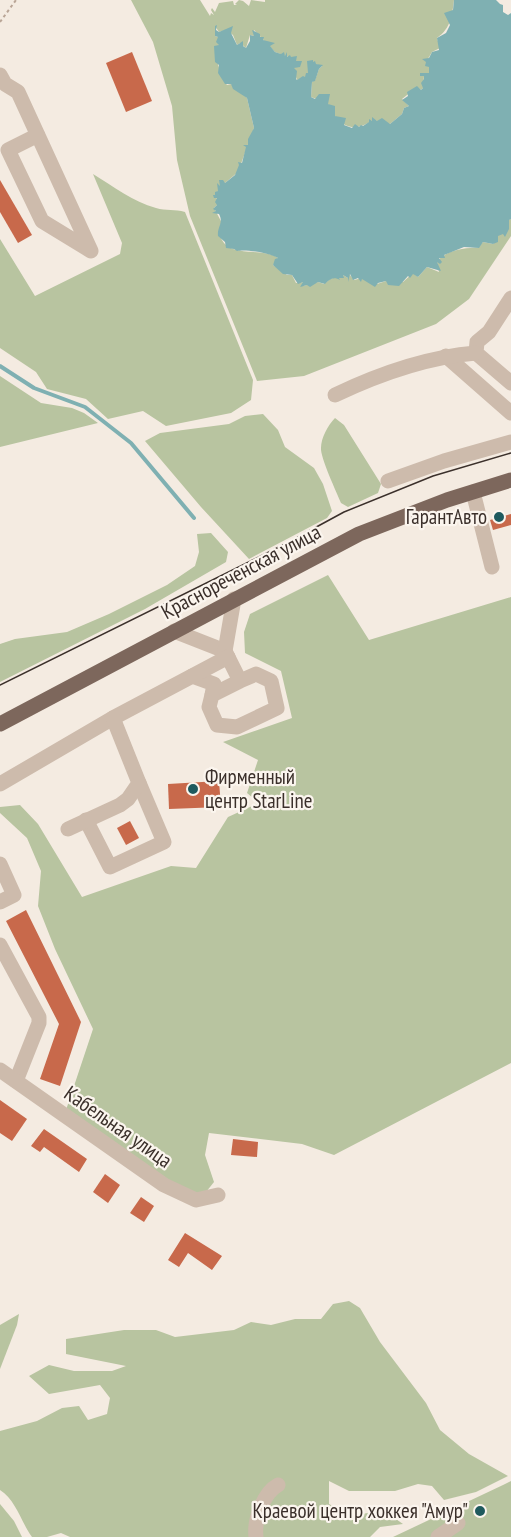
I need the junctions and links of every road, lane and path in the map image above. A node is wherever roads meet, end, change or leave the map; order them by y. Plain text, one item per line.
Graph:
1 (16, 0) edge
2 (0, 22) edge
3 (0, 75) edge
4 (38, 135) junction
5 (511, 298) edge
6 (476, 353) junction
7 (446, 356) junction
8 (511, 383) edge
9 (336, 395) dead end
10 (511, 413) edge
11 (511, 442) edge
12 (511, 480) edge
13 (388, 481) dead end
14 (473, 492) junction
15 (492, 567) dead end
16 (234, 599) junction
17 (174, 631) junction
18 (226, 654) junction
19 (192, 676) junction
20 (240, 681) junction
21 (212, 695) junction
22 (113, 718) junction
23 (0, 724) edge
24 (139, 783) junction
25 (0, 784) edge
26 (86, 820) junction
27 (68, 829) dead end
28 (0, 864) edge
29 (0, 902) edge
30 (0, 945) edge
31 (0, 1070) edge
32 (16, 1081) junction
33 (219, 1196) dead end
34 (278, 1485) dead end
35 (458, 1523) dead end
36 (256, 1537) edge
37 (438, 1537) edge

1 - 2 path
3 - 4 street
4 - 4 street
5 - 6 street
6 - 7 street
6 - 8 street
7 - 9 street
7 - 10 street
11 - 13 street
12 - 14 main road, Краснореченская улица
14 - 15 street
14 - 16 main road, Краснореченская улица
16 - 17 main road, Краснореченская улица
16 - 18 street
17 - 18 street
17 - 23 main road, Краснореченская улица
18 - 19 street
18 - 20 street
19 - 21 street
19 - 22 street
20 - 21 street
20 - 21 street
22 - 24 street
22 - 25 street
24 - 26 street
24 - 26 street
26 - 27 street
28 - 29 street
30 - 32 street
31 - 32 street, Кабельная улица
32 - 33 street, Кабельная улица
34 - 36 street
35 - 37 street

